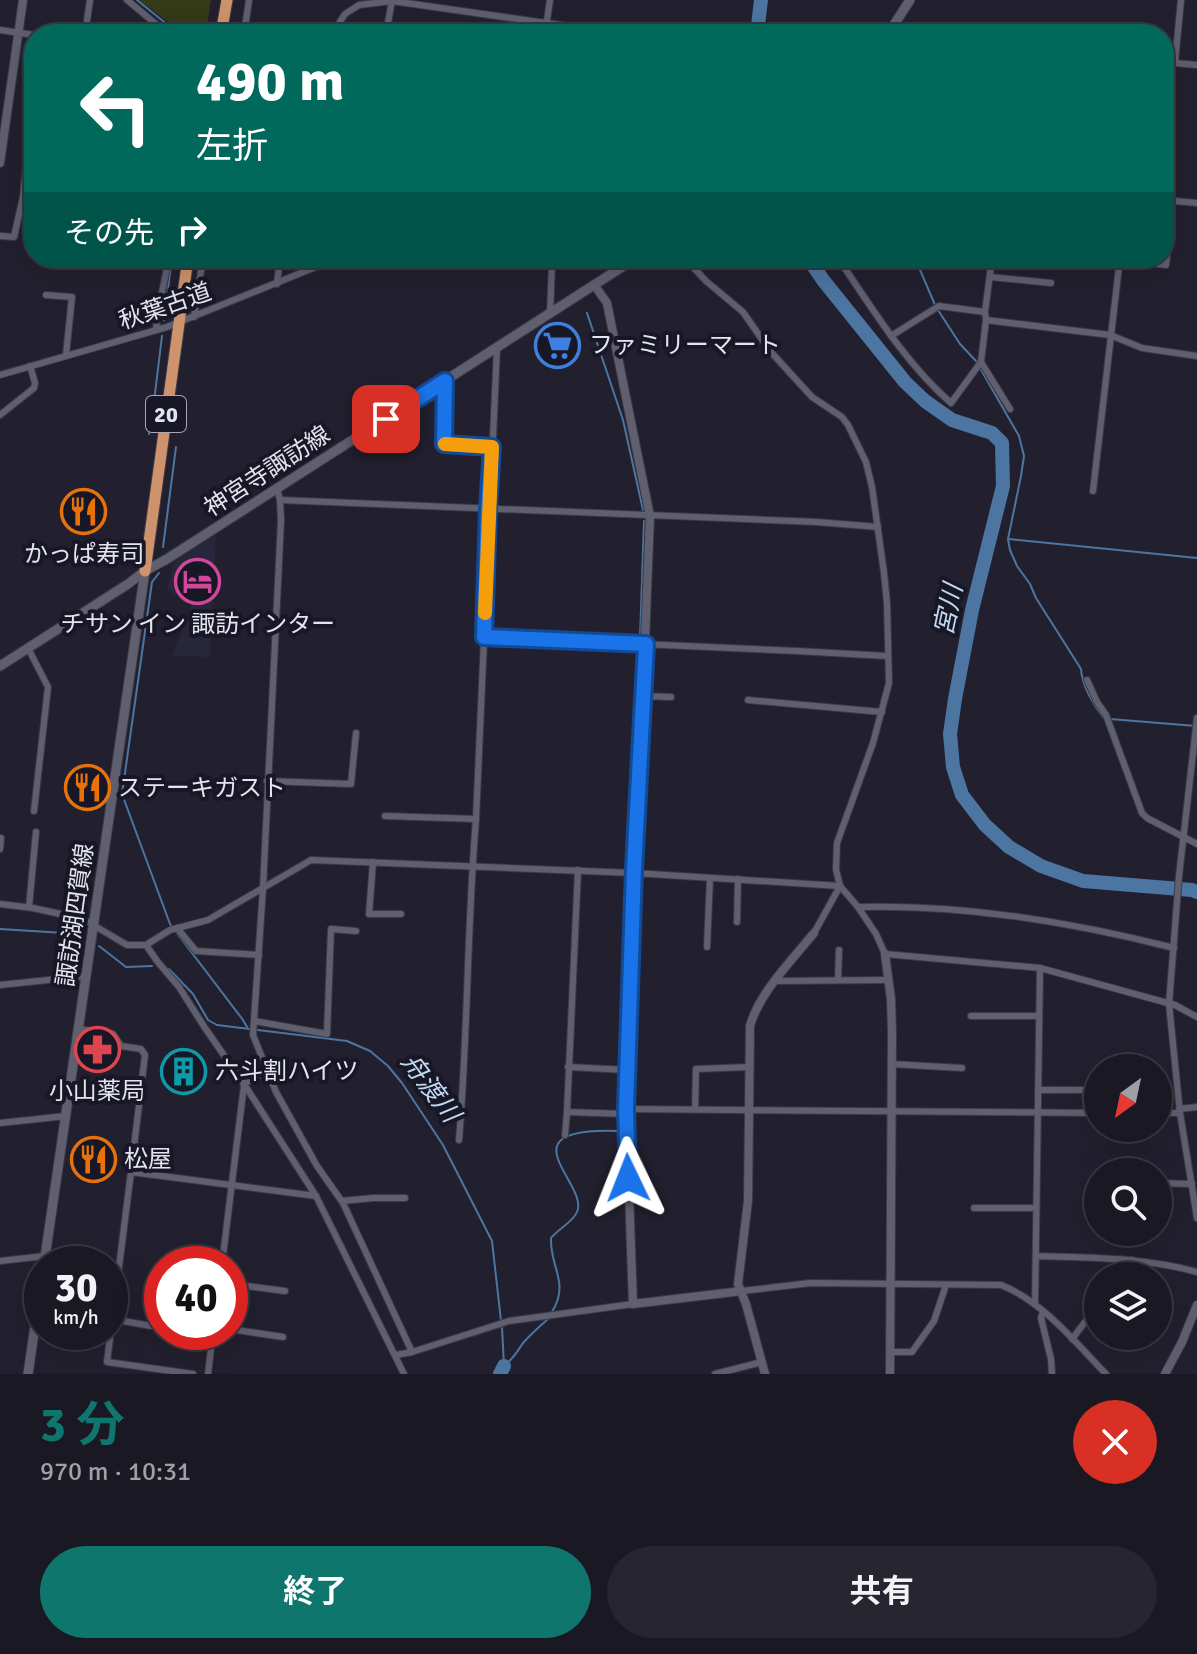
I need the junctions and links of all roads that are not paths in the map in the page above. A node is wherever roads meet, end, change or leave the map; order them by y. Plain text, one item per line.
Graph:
1 (23, 0) edge
2 (90, 0) edge
3 (127, 0) edge
4 (227, 0) edge
5 (249, 0) edge
6 (392, 0) edge
7 (466, 0) edge
8 (550, 0) edge
9 (910, 0) edge
10 (1181, 0) edge
11 (465, 11) junction
12 (546, 23) junction
13 (86, 24) edge
14 (156, 24) edge
15 (223, 24) edge
16 (245, 24) edge
17 (339, 24) edge
18 (388, 24) edge
19 (553, 24) edge
20 (894, 24) edge
21 (0, 30) edge
22 (19, 32) junction
23 (24, 33) edge
24 (1175, 62) joint
25 (1197, 65) edge
26 (0, 163) edge
27 (24, 188) edge
28 (1174, 201) edge
29 (1197, 203) edge
30 (0, 236) edge
31 (167, 268) edge
32 (186, 268) edge
33 (201, 268) edge
34 (279, 268) edge
35 (315, 268) edge
36 (552, 268) edge
37 (621, 268) edge
38 (694, 268) edge
39 (845, 268) edge
40 (991, 268) edge
41 (1119, 268) edge
42 (990, 277) junction
43 (1051, 283) dead end
44 (277, 284) junction
45 (595, 286) junction
46 (46, 295) dead end
47 (550, 314) junction
48 (986, 316) junction
49 (194, 317) junction
50 (178, 322) junction
51 (156, 330) junction
52 (1110, 335) junction
53 (891, 336) junction
54 (497, 348) junction
55 (66, 355) junction
56 (1197, 356) edge
57 (981, 362) junction
58 (30, 366) junction
59 (0, 375) edge
60 (445, 381) junction
61 (1010, 409) dead end
62 (0, 415) edge
63 (492, 447) junction
64 (277, 489) junction
65 (1093, 491) dead end
66 (280, 500) junction
67 (488, 509) junction
68 (650, 516) junction
69 (878, 527) junction
70 (145, 571) junction
71 (484, 637) junction
72 (646, 644) junction
73 (28, 648) junction
74 (887, 656) junction
75 (0, 666) edge
76 (1087, 680) dead end
77 (643, 696) junction
78 (671, 697) dead end
79 (748, 700) dead end
80 (882, 712) junction
81 (1197, 718) edge
82 (356, 733) dead end
83 (267, 781) junction
84 (34, 811) dead end
85 (385, 816) dead end
86 (476, 819) junction
87 (36, 832) dead end
88 (1183, 837) junction
89 (0, 838) edge
90 (1197, 844) edge
91 (0, 849) edge
92 (373, 862) junction
93 (472, 866) junction
94 (578, 870) junction
95 (634, 873) junction
96 (710, 878) junction
97 (738, 879) junction
98 (840, 886) junction
99 (263, 888) junction
100 (0, 904) edge
101 (29, 907) junction
102 (858, 907) junction
103 (401, 914) dead end
104 (737, 922) dead end
105 (94, 924) junction
106 (174, 929) junction
107 (356, 931) dead end
108 (814, 933) joint
109 (146, 945) junction
110 (707, 947) dead end
111 (1174, 948) junction
112 (839, 950) dead end
113 (885, 954) junction
114 (259, 955) junction
115 (1040, 968) junction
116 (86, 976) junction
117 (838, 980) junction
118 (887, 980) junction
119 (776, 981) junction
120 (0, 985) edge
121 (1169, 1004) junction
122 (971, 1016) dead end
123 (1039, 1016) junction
124 (1197, 1017) edge
125 (254, 1023) junction
126 (78, 1029) junction
127 (891, 1064) junction
128 (568, 1067) junction
129 (749, 1067) junction
130 (962, 1068) dead end
131 (267, 1070) junction
132 (627, 1070) junction
133 (244, 1084) junction
134 (1038, 1090) junction
135 (1084, 1090) edge
136 (1197, 1107) edge
137 (695, 1109) junction
138 (748, 1110) junction
139 (626, 1111) junction
140 (1179, 1111) junction
141 (567, 1112) junction
142 (892, 1112) junction
143 (1172, 1112) edge
144 (1038, 1113) junction
145 (1084, 1113) edge
146 (66, 1116) junction
147 (0, 1123) edge
148 (565, 1135) dead end
149 (459, 1140) dead end
150 (131, 1172) junction
151 (1172, 1183) edge
152 (231, 1184) junction
153 (1192, 1184) junction
154 (316, 1196) junction
155 (405, 1198) dead end
156 (342, 1201) junction
157 (974, 1208) dead end
158 (1036, 1208) junction
159 (1197, 1218) edge
160 (47, 1246) edge
161 (121, 1246) edge
162 (224, 1246) edge
163 (1036, 1256) junction
164 (24, 1260) edge
165 (1132, 1260) joint
166 (0, 1261) edge
167 (1197, 1272) edge
168 (891, 1284) junction
169 (946, 1285) junction
170 (248, 1286) edge
171 (285, 1291) dead end
172 (742, 1291) junction
173 (633, 1304) junction
174 (1035, 1304) junction
175 (1197, 1305) edge
176 (1043, 1312) junction
177 (1084, 1323) edge
178 (248, 1332) edge
179 (283, 1337) dead end
180 (1072, 1339) junction
181 (32, 1350) edge
182 (108, 1350) edge
183 (211, 1350) edge
184 (412, 1352) junction
185 (891, 1352) junction
186 (396, 1355) junction
187 (762, 1362) junction
188 (28, 1374) edge
189 (193, 1374) edge
190 (208, 1374) edge
191 (404, 1374) edge
192 (715, 1374) edge
193 (765, 1374) edge
194 (890, 1374) edge
195 (1052, 1374) edge
196 (1106, 1374) edge
197 (1165, 1374) edge

1 - 22 street
2 - 13 street
3 - 14 street
4 - 15 highway
5 - 16 street
6 - 11 street
6 - 17 street
6 - 18 street
7 - 11 street
8 - 12 street
9 - 20 main road
10 - 24 street
11 - 12 street
12 - 19 street
21 - 22 street
22 - 23 street
22 - 26 street
24 - 25 street
27 - 30 street
28 - 29 street
31 - 51 street
32 - 50 highway, 20
33 - 49 street
34 - 44 street
35 - 44 street, 秋葉古道
36 - 47 street
37 - 45 main road, 神宮寺諏訪線
38 - 69 street
39 - 53 street
40 - 42 street
41 - 52 street
42 - 43 street
42 - 48 street
44 - 49 street, 秋葉古道
45 - 47 main road, 神宮寺諏訪線
45 - 68 street
46 - 55 street
47 - 54 main road, 神宮寺諏訪線
48 - 52 street
48 - 53 street
48 - 57 street
49 - 50 street, 秋葉古道
50 - 51 street, 秋葉古道
50 - 70 highway, 20
51 - 55 street, 秋葉古道
52 - 56 street
52 - 65 street
53 - 57 street
54 - 60 main road, 神宮寺諏訪線
54 - 63 street
55 - 58 street, 秋葉古道
57 - 61 street
58 - 59 street, 秋葉古道
58 - 62 street
60 - 63 street
60 - 64 main road, 神宮寺諏訪線
63 - 67 street
64 - 66 street
64 - 70 main road, 神宮寺諏訪線
66 - 67 street
66 - 83 street
67 - 68 street
67 - 71 street
68 - 69 street
68 - 72 street
69 - 74 street
70 - 73 main road, 神宮寺諏訪線
70 - 105 main road, 諏訪湖四賀線
71 - 72 street
71 - 86 street
72 - 74 street
72 - 77 street
73 - 75 main road, 神宮寺諏訪線
73 - 84 street
74 - 80 street
76 - 88 street
77 - 78 street
77 - 95 street
79 - 80 street
80 - 98 street
81 - 88 street
82 - 83 street
83 - 99 street
85 - 86 street
86 - 93 street
87 - 101 street
88 - 90 street
88 - 111 street
89 - 91 street
92 - 93 street
92 - 99 street
92 - 103 street
93 - 94 street
93 - 149 street
94 - 95 street
94 - 128 street
95 - 96 street
95 - 132 street
96 - 97 street
96 - 110 street
97 - 98 street
97 - 104 street
98 - 102 street
98 - 108 street
99 - 106 street
99 - 114 street
100 - 101 street
101 - 105 street
102 - 111 street
102 - 113 street
105 - 109 street
105 - 116 main road, 諏訪湖四賀線
106 - 109 street
106 - 114 street
107 - 125 street
108 - 119 street
109 - 133 street
111 - 121 street
112 - 117 street
113 - 115 street
113 - 118 street
114 - 125 street
115 - 121 street
115 - 123 street
116 - 120 street
116 - 126 main road, 諏訪湖四賀線
117 - 118 street
117 - 119 street
118 - 127 street
119 - 129 street
121 - 124 street
121 - 140 street
122 - 123 street
123 - 134 street
125 - 131 street
126 - 146 main road, 諏訪湖四賀線
126 - 150 street
127 - 130 street
127 - 142 street
128 - 132 street
128 - 141 street
129 - 137 street
129 - 138 street
131 - 133 street
131 - 156 street
132 - 139 street
133 - 152 street
133 - 154 street
134 - 135 street
134 - 144 street
136 - 140 street
137 - 138 street
137 - 139 street
138 - 142 street
138 - 172 street
139 - 141 street
139 - 173 street
140 - 143 street
140 - 153 street
141 - 148 street
142 - 144 street
142 - 168 street
144 - 145 street
144 - 158 street
146 - 147 street
146 - 160 main road, 諏訪湖四賀線
150 - 152 street
150 - 161 street
151 - 153 street
152 - 154 street
152 - 162 street
153 - 159 street
154 - 186 street
155 - 156 street
156 - 184 street
157 - 158 street
158 - 163 street
163 - 165 street
163 - 174 street
164 - 166 street
165 - 167 street
168 - 169 street
168 - 172 street
168 - 185 street
169 - 174 street
169 - 185 street
170 - 171 street
172 - 173 street
172 - 187 street
173 - 184 street
174 - 176 street
175 - 197 street
176 - 180 street
176 - 195 street
177 - 180 street
178 - 179 street
180 - 196 street
181 - 188 main road
182 - 189 street
183 - 190 street
184 - 186 street
185 - 194 street
186 - 191 street
187 - 192 street
187 - 193 street

